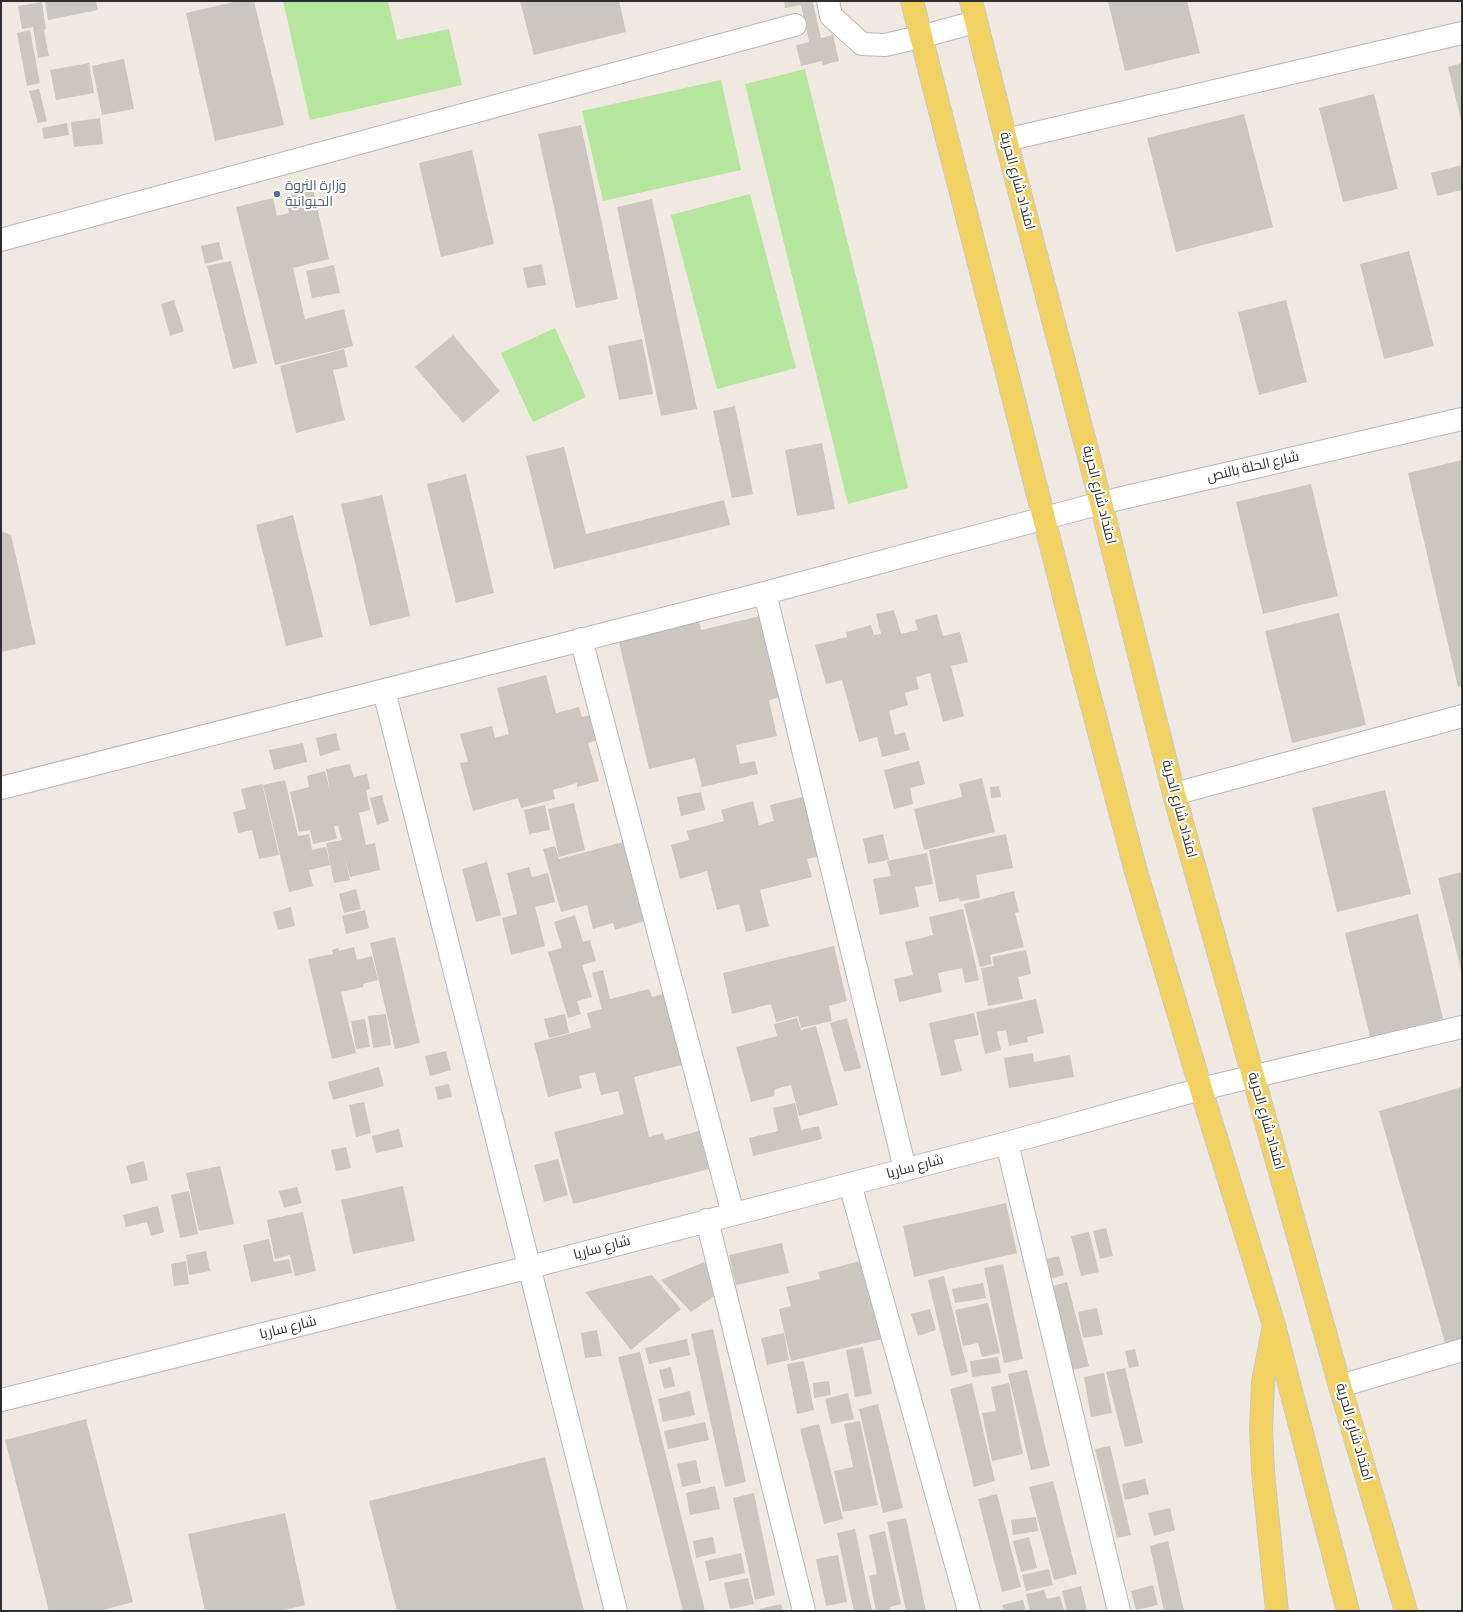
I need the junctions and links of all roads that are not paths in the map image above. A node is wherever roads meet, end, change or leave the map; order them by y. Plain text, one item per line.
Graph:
1 (828, 1) edge
2 (912, 1) edge
3 (973, 11) edge
4 (795, 25) dead end
5 (1462, 33) edge
6 (920, 37) junction
7 (1006, 140) junction
8 (1, 240) edge
9 (1462, 419) edge
10 (1101, 502) junction
11 (1043, 517) junction
12 (765, 593) junction
13 (581, 639) junction
14 (384, 690) junction
15 (1462, 716) edge
16 (1, 788) edge
17 (1174, 794) junction
18 (1462, 1027) edge
19 (1254, 1076) junction
20 (1201, 1089) junction
21 (1007, 1143) junction
22 (906, 1169) junction
23 (850, 1184) junction
24 (733, 1214) junction
25 (707, 1220) junction
26 (530, 1267) junction
27 (1274, 1325) junction
28 (1462, 1350) edge
29 (1340, 1386) junction
30 (1, 1400) edge
31 (616, 1611) edge
32 (804, 1611) edge
33 (969, 1611) edge
34 (1119, 1611) edge
35 (1277, 1611) edge
36 (1348, 1611) edge
37 (1406, 1611) edge

1 - 6 street
2 - 6 main road
3 - 6 street
3 - 7 main road, امتداد شارع الحرية
4 - 8 street
5 - 7 street
6 - 11 main road
7 - 10 main road, امتداد شارع الحرية
9 - 10 street, شارع الحلة بالنص
10 - 11 street, شارع الحلة بالنص
10 - 17 main road, امتداد شارع الحرية
11 - 12 street, شارع الحلة بالنص
11 - 20 main road
12 - 13 street, شارع الحلة بالنص
12 - 22 street
13 - 14 street, شارع الحلة بالنص
13 - 24 street
14 - 16 street, شارع الحلة بالنص
14 - 26 street
15 - 17 street
17 - 19 main road, امتداد شارع الحرية
18 - 19 street, شارع ساريا
19 - 20 street, شارع ساريا
19 - 29 main road, امتداد شارع الحرية
20 - 21 street, شارع ساريا
20 - 27 main road
21 - 22 street, شارع ساريا
21 - 34 street
22 - 23 street, شارع ساريا
23 - 24 street, شارع ساريا
23 - 33 street
24 - 25 street, شارع ساريا
25 - 26 street, شارع ساريا
25 - 32 street
26 - 30 street, شارع ساريا
26 - 31 street
27 - 35 main road
27 - 36 main road
28 - 29 street
29 - 37 main road, امتداد شارع الحرية

